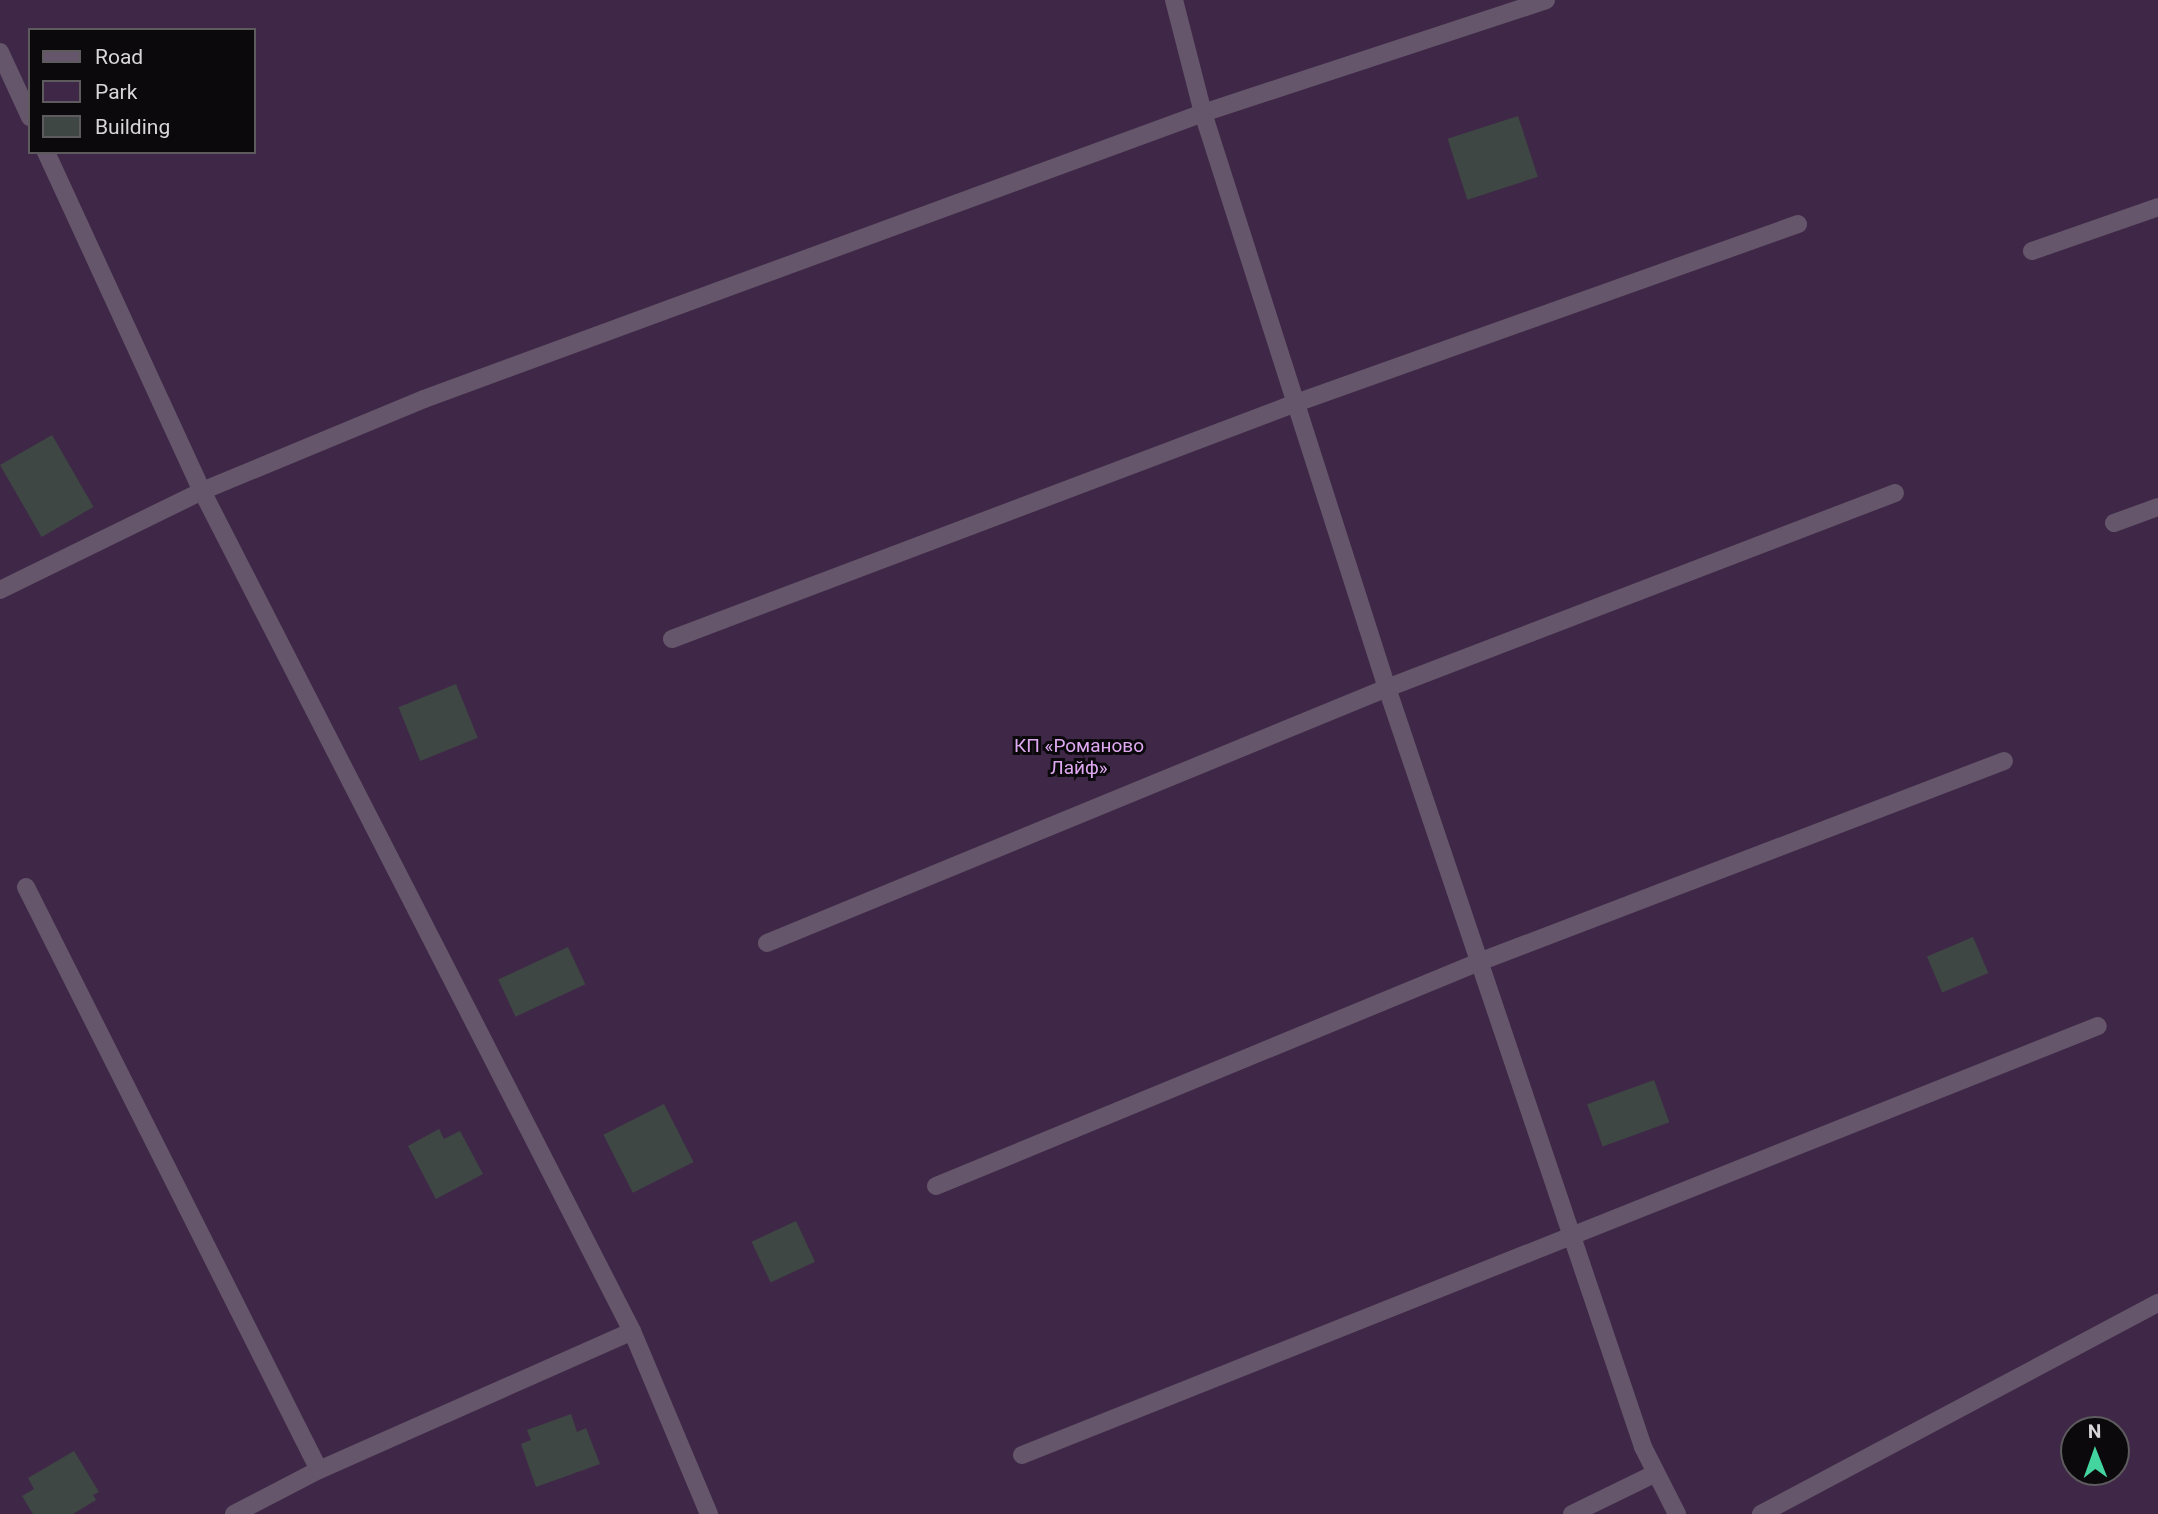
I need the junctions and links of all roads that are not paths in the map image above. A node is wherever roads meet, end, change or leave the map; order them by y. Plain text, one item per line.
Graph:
1 (1174, 0) edge
2 (1546, 0) edge
3 (0, 52) edge
4 (28, 113) edge
5 (1203, 113) junction
6 (47, 154) edge
7 (2158, 207) edge
8 (1798, 224) dead end
9 (2032, 251) dead end
10 (1296, 403) junction
11 (202, 491) junction
12 (1895, 493) dead end
13 (2158, 507) edge
14 (2114, 523) dead end
15 (0, 590) edge
16 (672, 639) dead end
17 (1387, 688) junction
18 (2004, 761) dead end
19 (26, 887) dead end
20 (767, 943) dead end
21 (1479, 962) junction
22 (2098, 1026) dead end
23 (936, 1186) dead end
24 (1572, 1238) junction
25 (2158, 1303) edge
26 (632, 1331) junction
27 (1022, 1455) dead end
28 (319, 1470) junction
29 (1656, 1474) junction
30 (234, 1514) edge
31 (709, 1514) edge
32 (1572, 1514) edge
33 (1677, 1514) edge
34 (1761, 1514) edge

1 - 5 street
2 - 5 street
3 - 4 street
5 - 10 street
5 - 11 street
6 - 11 street
7 - 9 street
8 - 10 street
10 - 16 street
10 - 17 street
11 - 15 street
11 - 26 street
12 - 17 street
13 - 14 street
17 - 20 street
17 - 21 street
18 - 21 street
19 - 28 street
21 - 23 street
21 - 24 street
22 - 24 street
24 - 27 street
24 - 29 street
25 - 34 street
26 - 28 street
26 - 31 street
28 - 30 street
29 - 32 street
29 - 33 street

